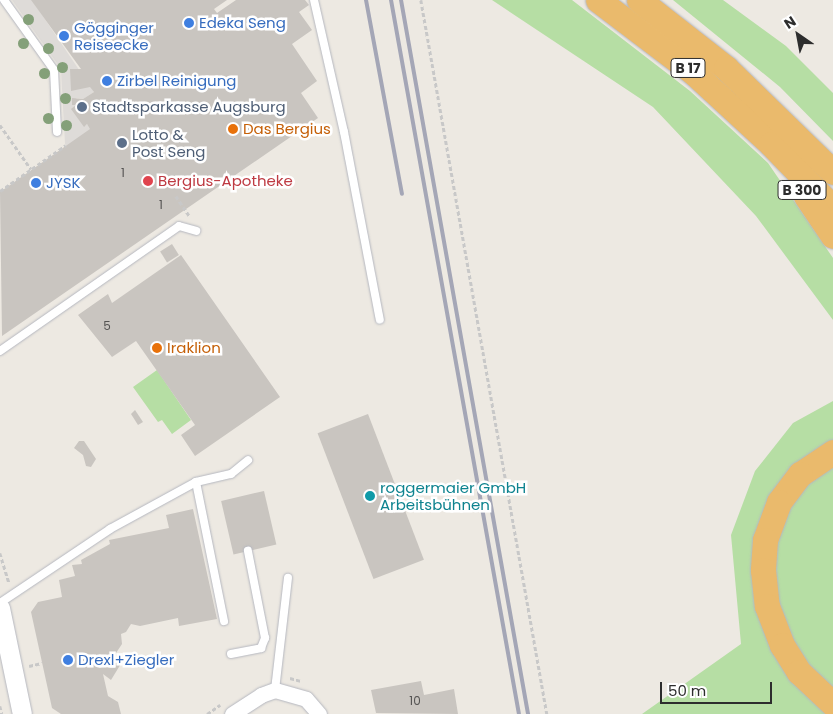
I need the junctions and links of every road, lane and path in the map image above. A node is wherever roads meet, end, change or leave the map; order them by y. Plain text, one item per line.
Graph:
1 (4, 0) edge
2 (314, 0) edge
3 (421, 0) edge
4 (598, 0) edge
5 (639, 0) edge
6 (0, 125) edge
7 (57, 132) dead end
8 (771, 144) junction
9 (66, 145) dead end
10 (31, 170) junction
11 (833, 172) edge
12 (0, 191) edge
13 (176, 196) dead end
14 (833, 208) edge
15 (194, 222) dead end
16 (196, 232) dead end
17 (833, 236) edge
18 (380, 320) dead end
19 (0, 351) edge
20 (833, 452) edge
21 (248, 460) dead end
22 (196, 482) junction
23 (248, 551) dead end
24 (288, 578) dead end
25 (0, 603) edge
26 (0, 608) edge
27 (224, 621) dead end
28 (231, 654) dead end
29 (42, 663) dead end
30 (28, 666) dead end
31 (275, 690) junction
32 (833, 704) edge
33 (0, 706) edge
34 (2, 714) edge
35 (22, 714) edge
36 (232, 714) edge
37 (319, 714) edge
38 (547, 714) edge

1 - 7 lane
2 - 18 lane
3 - 38 path
4 - 8 highway, B 17
5 - 11 highway, B 17
6 - 10 path
8 - 14 highway, B 17
8 - 17 highway, B 300
9 - 10 path
10 - 12 path
13 - 15 path
16 - 19 lane
20 - 32 highway
21 - 22 lane
22 - 25 lane
22 - 27 lane
23 - 28 lane
24 - 31 lane
26 - 35 street
29 - 30 path
31 - 36 street
31 - 37 street
33 - 34 path

